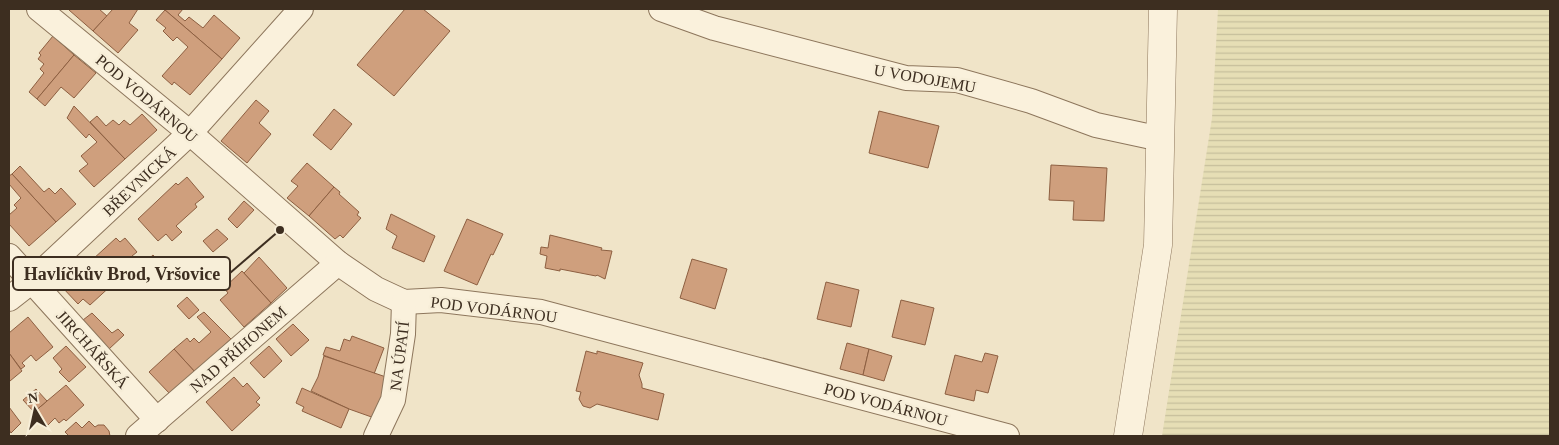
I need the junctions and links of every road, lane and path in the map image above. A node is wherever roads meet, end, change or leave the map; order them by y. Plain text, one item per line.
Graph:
1 (39, 9) edge
2 (301, 9) edge
3 (661, 9) edge
4 (1163, 9) edge
5 (190, 134) junction
6 (1161, 139) junction
7 (9, 256) edge
8 (338, 263) junction
9 (32, 281) junction
10 (9, 299) edge
11 (404, 302) junction
12 (156, 420) junction
13 (138, 436) edge
14 (376, 436) edge
15 (1007, 436) edge
16 (1128, 436) edge

1 - 5 street, POD VODÁRNOU
2 - 5 street, BŘEVNICKÁ
3 - 6 street, U VODOJEMU
4 - 6 street
5 - 8 street, POD VODÁRNOU
5 - 9 street, BŘEVNICKÁ
6 - 16 street
7 - 9 street, JIRCHÁŘSKÁ
8 - 11 street, POD VODÁRNOU
8 - 12 street, NAD PŘÍHONEM
9 - 10 street, BŘEVNICKÁ
9 - 12 street, JIRCHÁŘSKÁ
11 - 14 street, NA ÚPATÍ
11 - 15 street, POD VODÁRNOU
12 - 13 street, NAD PŘÍHONEM

